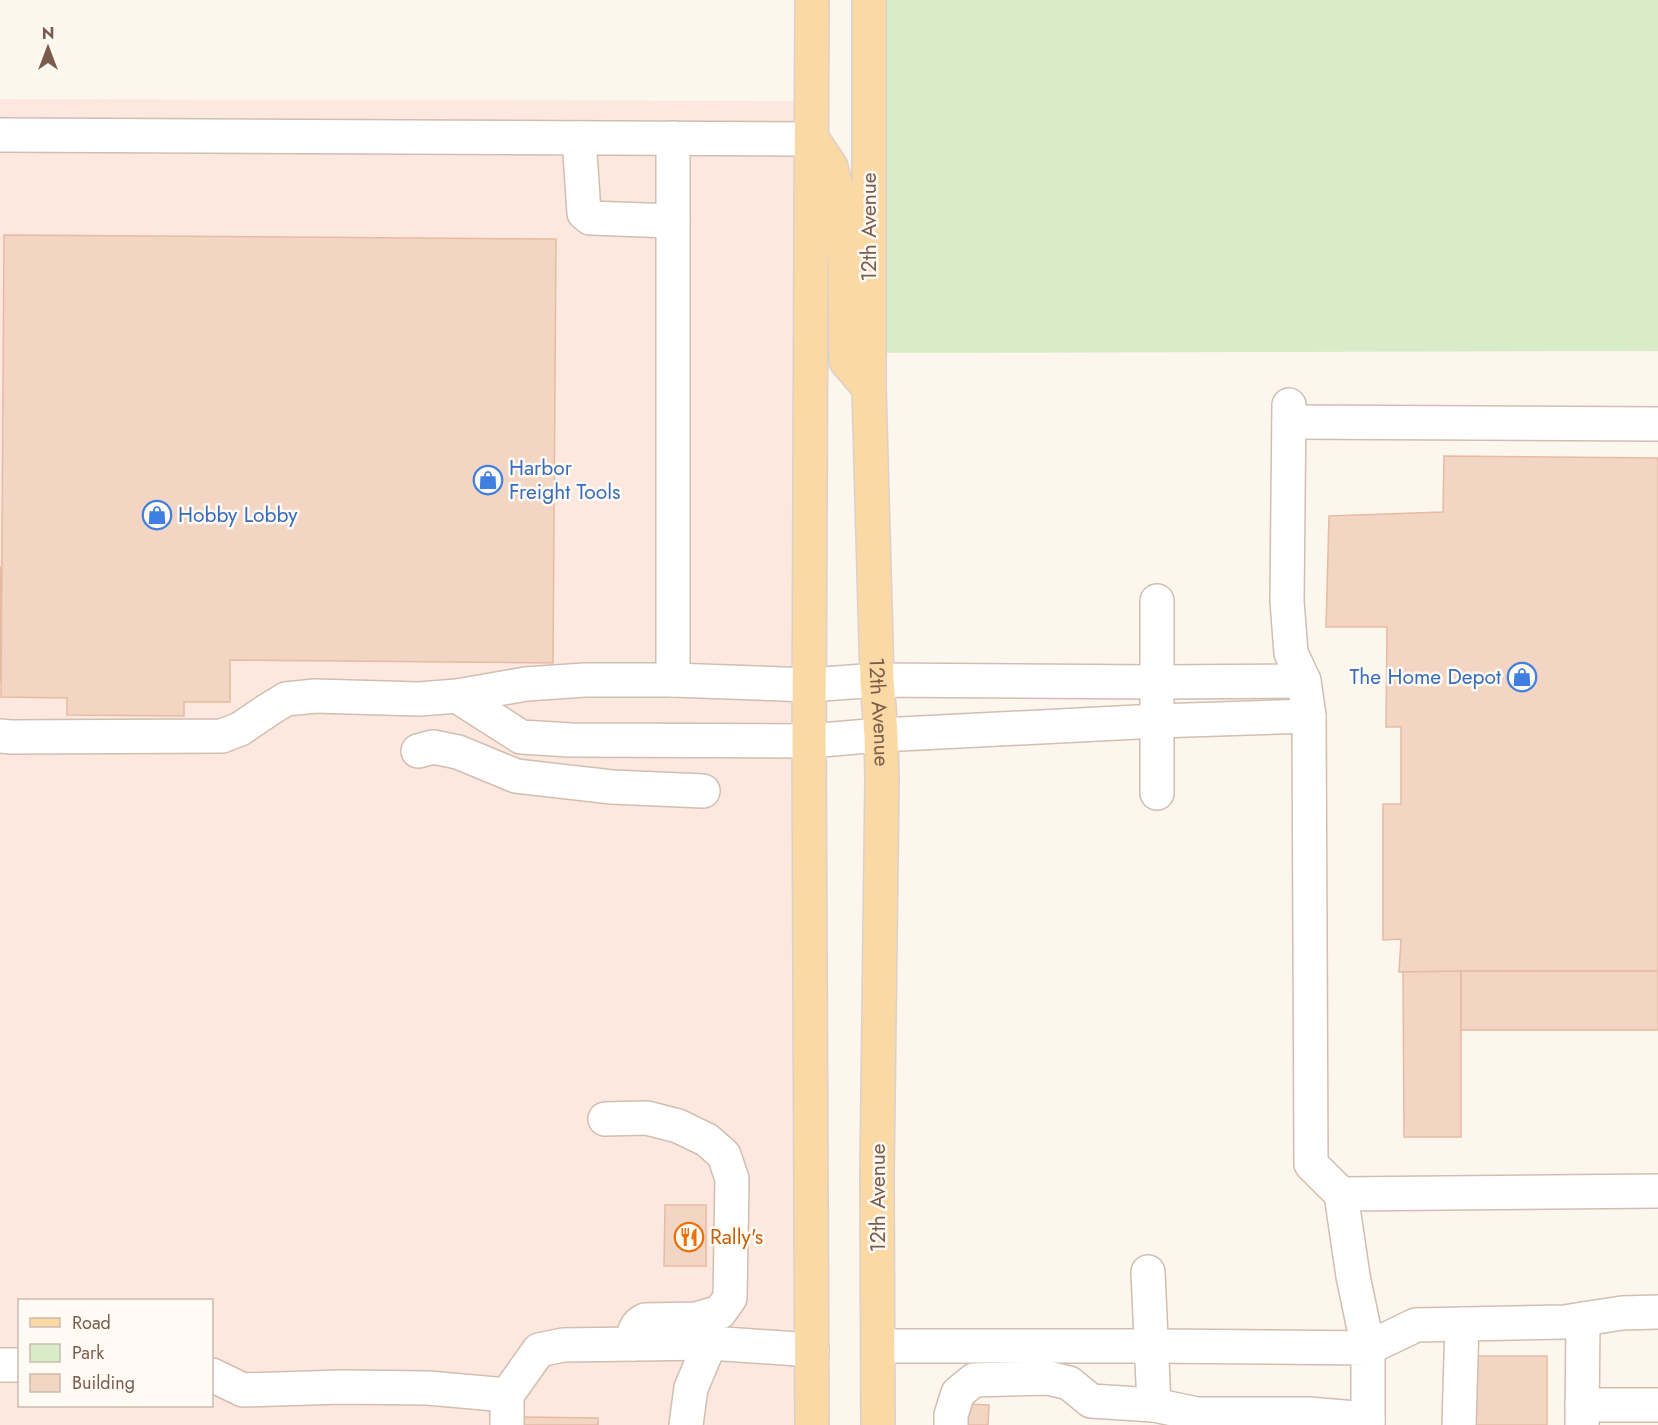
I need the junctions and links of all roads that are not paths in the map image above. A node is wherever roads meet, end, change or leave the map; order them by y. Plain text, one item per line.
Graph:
1 (812, 0) edge
2 (869, 0) edge
3 (0, 135) edge
4 (579, 138) junction
5 (674, 138) junction
6 (813, 139) junction
7 (673, 221) junction
8 (869, 388) junction
9 (1658, 424) edge
10 (1157, 601) dead end
11 (674, 680) junction
12 (877, 680) junction
13 (1304, 681) junction
14 (1157, 682) junction
15 (810, 685) junction
16 (457, 696) junction
17 (1309, 716) junction
18 (1157, 721) junction
19 (881, 735) junction
20 (0, 736) edge
21 (809, 741) junction
22 (418, 751) dead end
23 (703, 791) dead end
24 (1157, 793) dead end
25 (605, 1119) dead end
26 (1658, 1191) edge
27 (1341, 1194) junction
28 (1148, 1272) dead end
29 (1658, 1312) edge
30 (1583, 1319) junction
31 (1462, 1324) junction
32 (710, 1343) junction
33 (633, 1344) junction
34 (878, 1346) junction
35 (1151, 1346) junction
36 (1368, 1348) junction
37 (812, 1350) junction
38 (0, 1365) edge
39 (18, 1365) edge
40 (213, 1375) edge
41 (1154, 1405) junction
42 (1658, 1405) edge
43 (507, 1410) edge
44 (1088, 1413) edge
45 (1582, 1415) edge
46 (1196, 1419) edge
47 (1308, 1420) edge
48 (1368, 1422) edge
49 (686, 1425) edge
50 (812, 1425) edge
51 (878, 1425) edge
52 (951, 1425) edge
53 (1460, 1425) edge

1 - 6 main road
2 - 8 main road, 12th Avenue
3 - 4 street
4 - 5 street
4 - 7 street
5 - 6 street
5 - 7 street
6 - 8 main road
6 - 15 main road
7 - 11 street
8 - 12 main road, 12th Avenue
9 - 13 street
10 - 14 street
11 - 15 street
11 - 16 street
12 - 14 street
12 - 15 street
12 - 19 main road, 12th Avenue
13 - 14 street
13 - 17 street
14 - 18 street
15 - 21 main road
16 - 20 street
16 - 21 street
17 - 18 street
17 - 27 street
18 - 19 street
18 - 24 street
19 - 21 street
19 - 34 main road, 12th Avenue
21 - 37 main road
22 - 23 street
25 - 33 street
26 - 27 street
27 - 36 street
28 - 35 street
29 - 30 street
30 - 31 street
30 - 45 street
31 - 36 street
31 - 53 street
32 - 33 street
32 - 37 street
32 - 49 street
33 - 43 street
34 - 35 street
34 - 51 main road, 12th Avenue
35 - 36 street
35 - 41 street
36 - 48 street
37 - 50 main road
38 - 39 street
40 - 43 street
41 - 44 street
41 - 46 street
42 - 45 street
44 - 52 street
46 - 47 street
47 - 48 street

